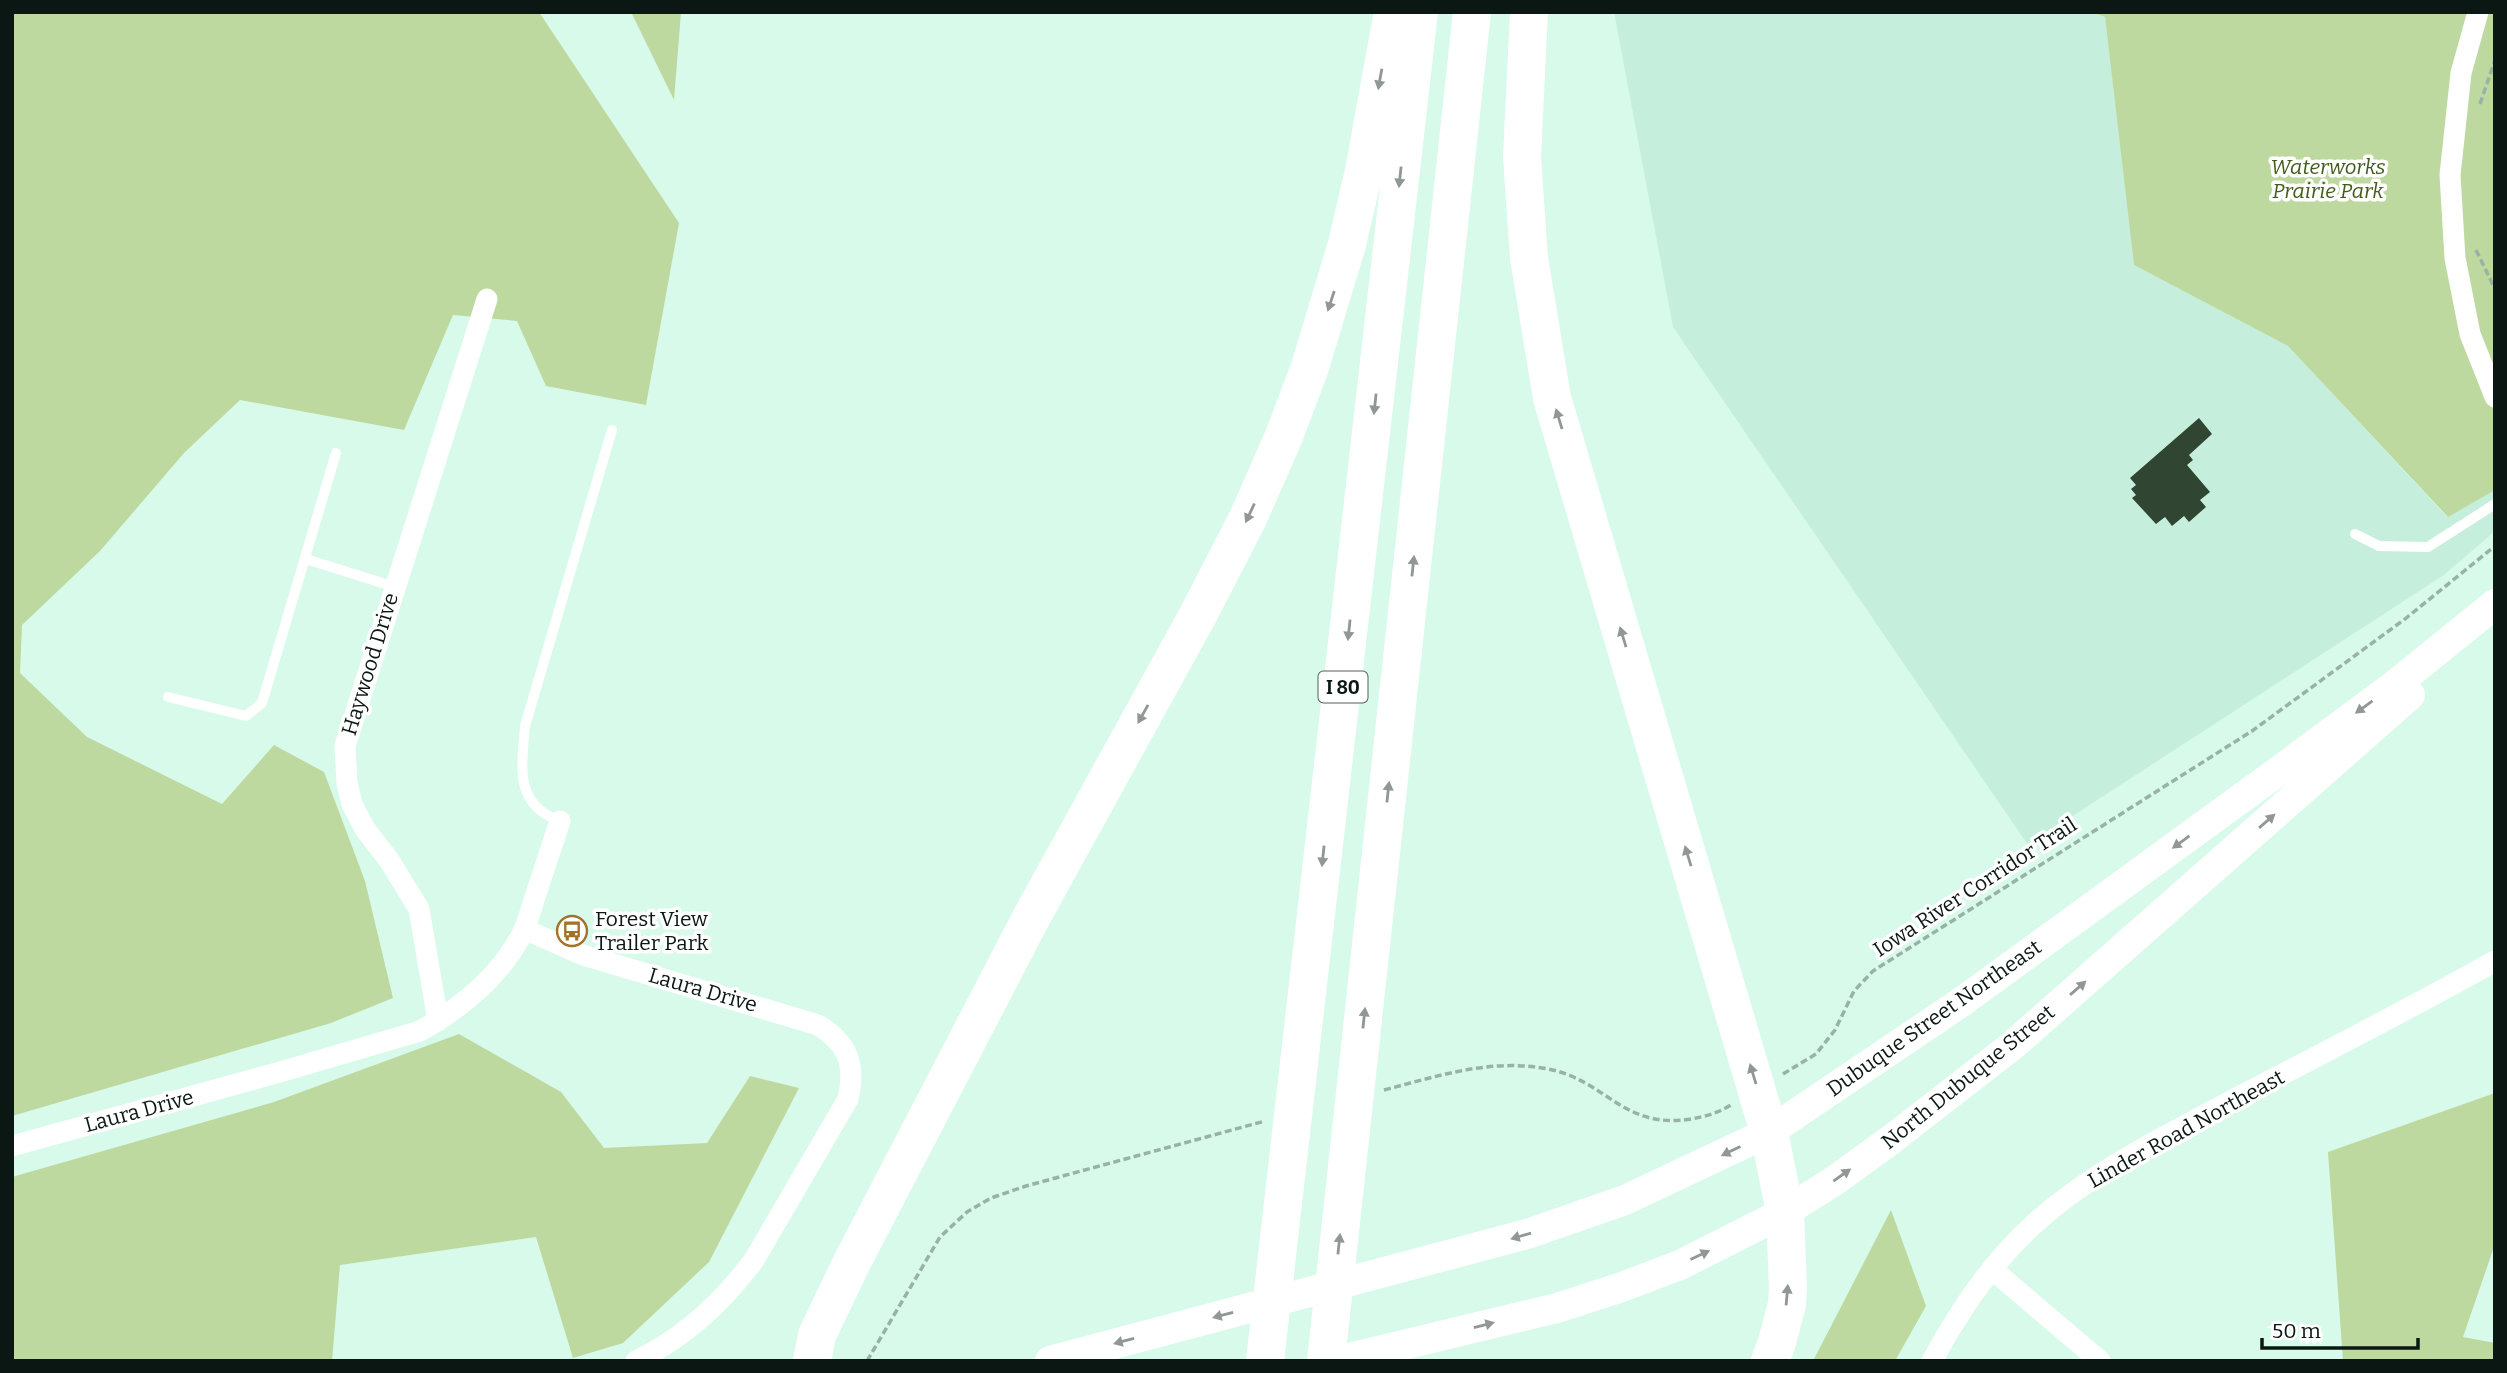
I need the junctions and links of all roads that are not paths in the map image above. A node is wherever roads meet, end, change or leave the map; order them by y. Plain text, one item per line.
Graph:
1 (1393, 12) edge
2 (1419, 12) edge
3 (1472, 12) edge
4 (1529, 12) edge
5 (2478, 12) edge
6 (487, 299) dead end
7 (2495, 397) edge
8 (612, 430) dead end
9 (336, 453) dead end
10 (2495, 504) edge
11 (2355, 534) dead end
12 (306, 559) junction
13 (395, 587) junction
14 (2495, 604) edge
15 (2495, 613) edge
16 (169, 697) dead end
17 (560, 821) joint
18 (524, 929) junction
19 (2495, 961) edge
20 (438, 1021) junction
21 (1769, 1132) junction
22 (12, 1146) edge
23 (1785, 1212) junction
24 (1993, 1270) junction
25 (636, 1361) edge
26 (812, 1361) edge
27 (1050, 1361) edge
28 (1265, 1361) edge
29 (1326, 1361) edge
30 (1336, 1361) edge
31 (1770, 1361) edge
32 (1932, 1361) edge
33 (2100, 1361) edge

1 -> 26 highway
2 -> 28 highway, I 80
29 -> 3 highway, I 80
21 -> 4 highway
5 - 7 street
6 - 13 street, Haywood Drive
8 - 17 lane
9 - 12 lane
10 - 11 lane
12 - 13 lane
12 - 16 lane
13 - 20 street, Haywood Drive
14 -> 21 main road, Dubuque Street Northeast
23 -> 15 main road, North Dubuque Street
17 - 18 street
18 - 20 street, Laura Drive
18 - 25 street, Laura Drive
19 - 24 street, Linder Road Northeast
20 - 22 street, Laura Drive
21 - 23 highway
21 -> 27 main road, Dubuque Street Northeast
30 -> 23 main road, North Dubuque Street
31 -> 23 highway
24 - 32 street, Linder Road Northeast
24 - 33 street

